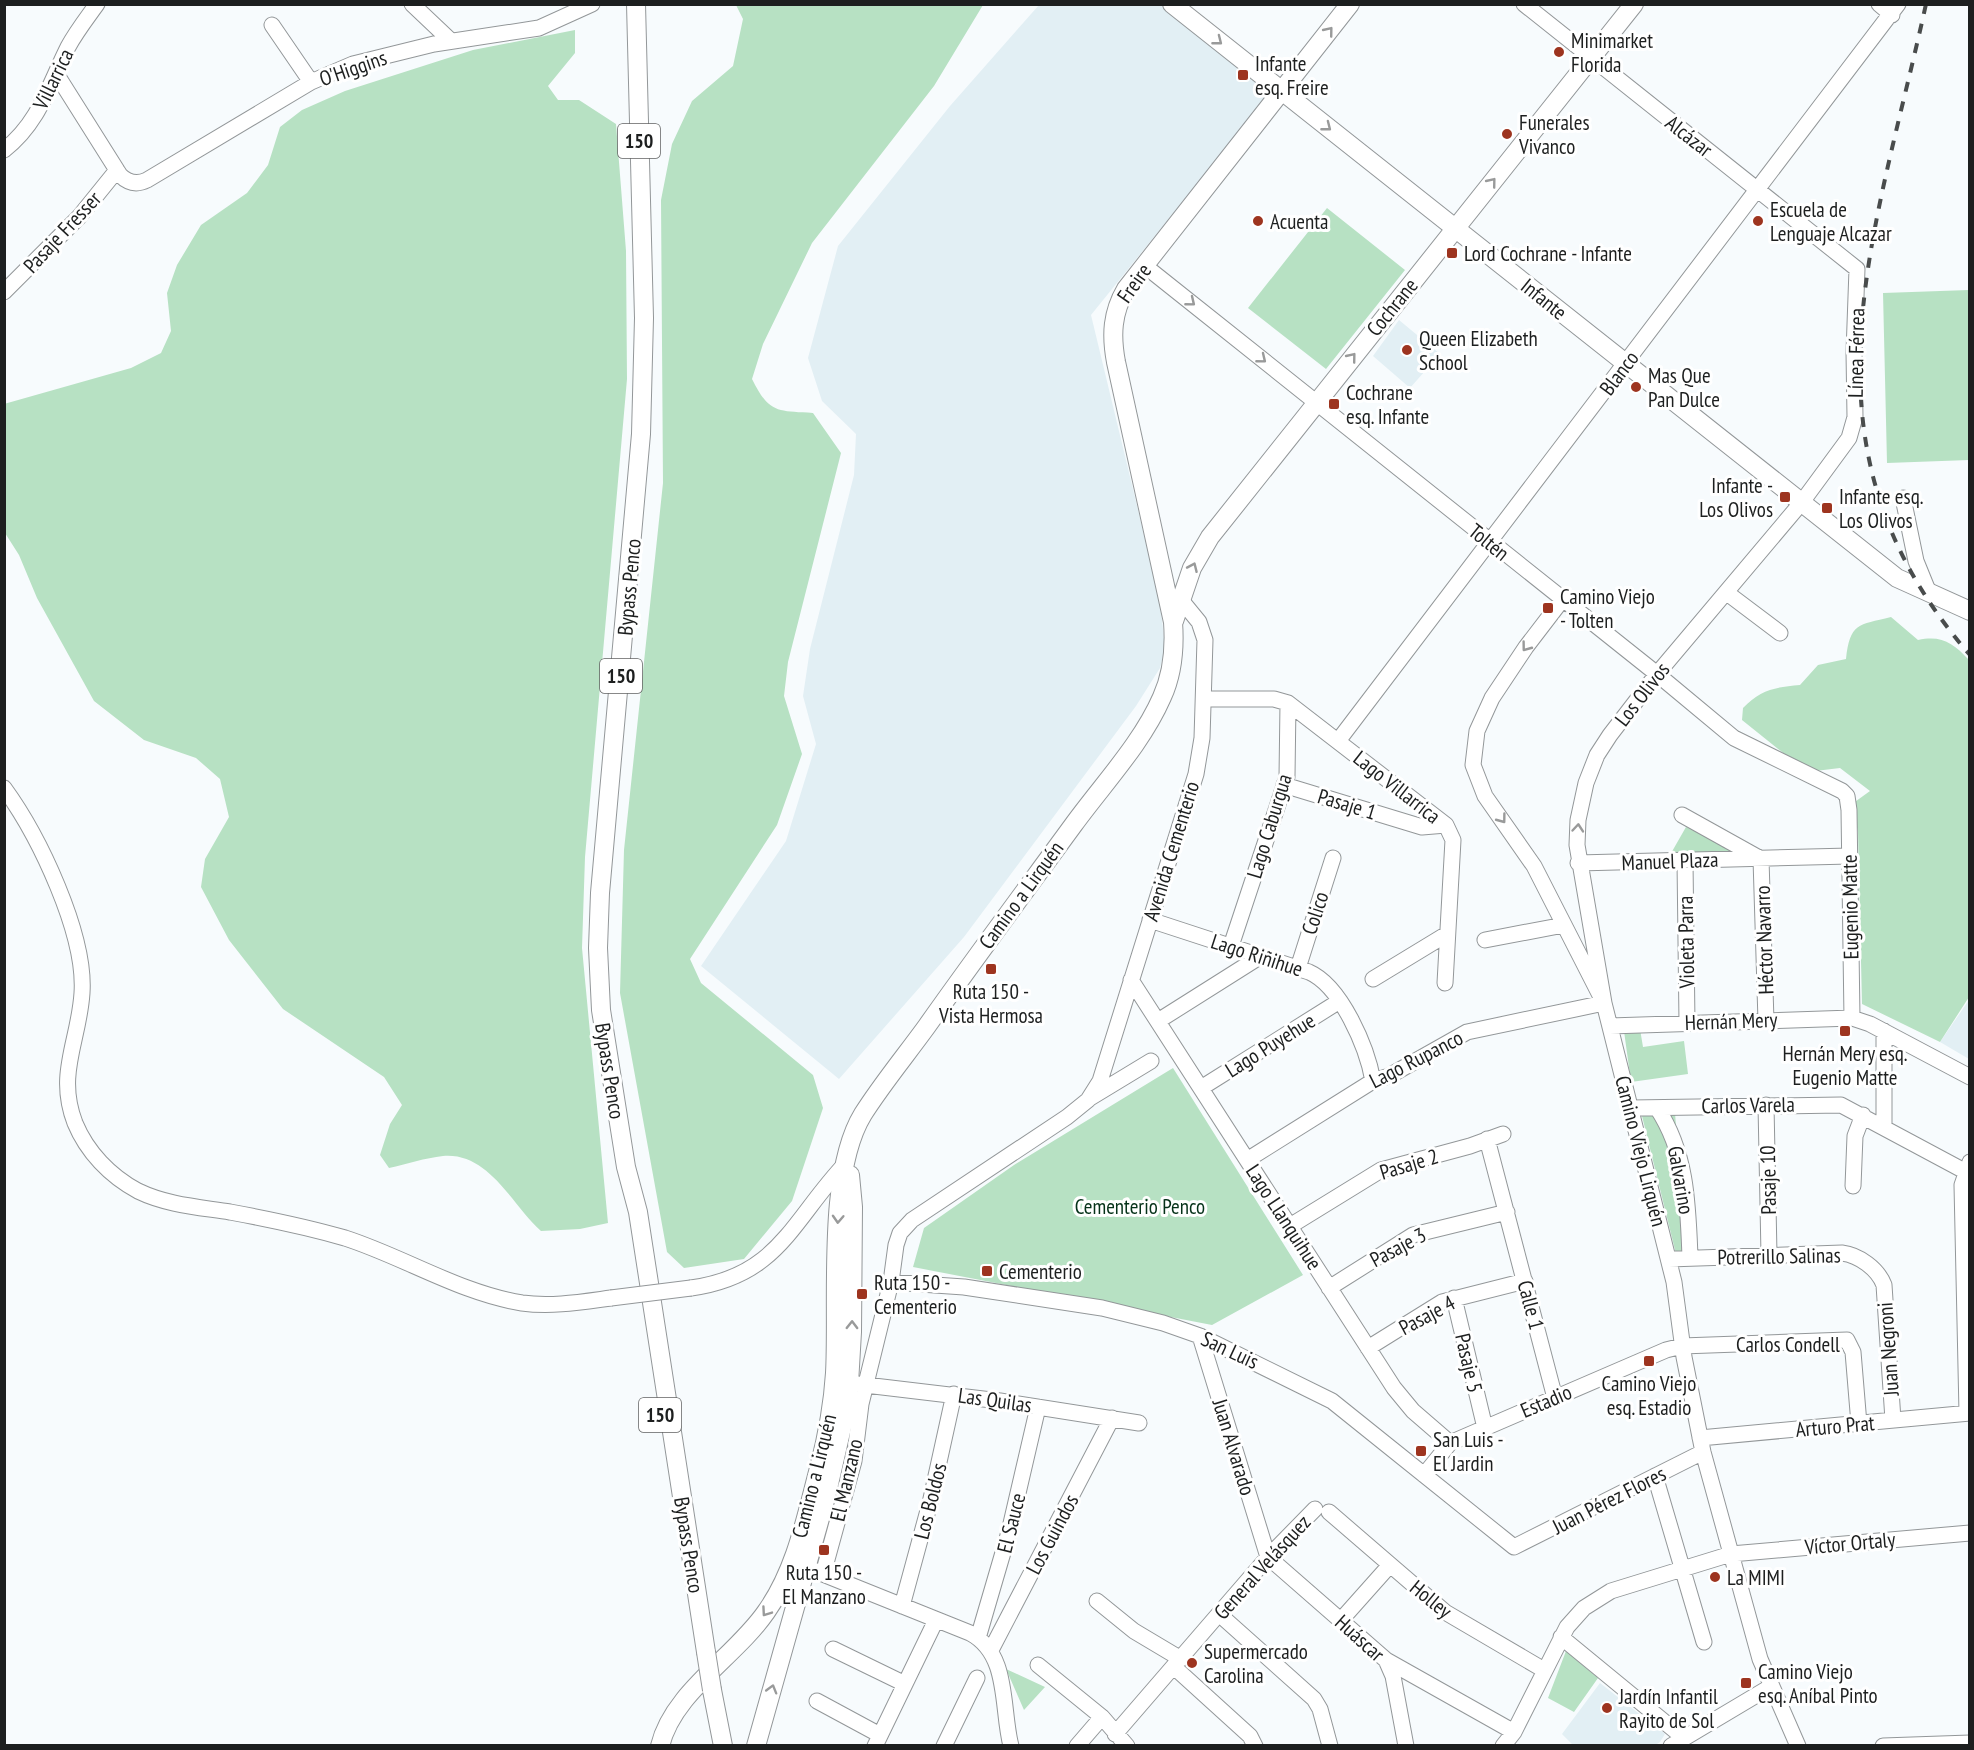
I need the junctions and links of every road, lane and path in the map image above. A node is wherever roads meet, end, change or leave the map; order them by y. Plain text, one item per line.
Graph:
1 (97, 4) edge
2 (412, 4) edge
3 (592, 4) edge
4 (636, 4) edge
5 (1172, 4) edge
6 (1350, 4) edge
7 (1524, 4) edge
8 (1634, 4) edge
9 (1879, 4) edge
10 (1895, 10) edge
11 (272, 25) dead end
12 (451, 41) junction
13 (1591, 58) junction
14 (57, 75) junction
15 (310, 82) junction
16 (1281, 91) junction
17 (4, 150) edge
18 (117, 170) junction
19 (1758, 191) junction
20 (1455, 228) junction
21 (1145, 266) junction
22 (1856, 267) joint
23 (4, 292) edge
24 (1625, 364) junction
25 (1315, 402) junction
26 (1849, 438) joint
27 (1903, 498) dead end
28 (1803, 502) junction
29 (1490, 542) junction
30 (1924, 591) junction
31 (1727, 593) junction
32 (1181, 600) junction
33 (1562, 600) junction
34 (1970, 611) edge
35 (1173, 622) junction
36 (1780, 633) dead end
37 (1657, 674) junction
38 (1204, 699) junction
39 (1288, 702) junction
40 (1338, 741) junction
41 (1284, 785) junction
42 (4, 788) edge
43 (1846, 796) joint
44 (1682, 815) dead end
45 (1446, 825) junction
46 (1850, 856) junction
47 (1333, 858) dead end
48 (1761, 859) junction
49 (1685, 861) junction
50 (1578, 864) junction
51 (1150, 920) junction
52 (1589, 927) junction
53 (1566, 930) junction
54 (1448, 934) junction
55 (1485, 940) dead end
56 (1231, 946) junction
57 (1261, 956) junction
58 (1298, 968) junction
59 (1373, 979) dead end
60 (1131, 980) junction
61 (1445, 983) dead end
62 (1338, 1002) junction
63 (1604, 1003) junction
64 (1852, 1018) junction
65 (1766, 1020) junction
66 (1158, 1021) junction
67 (1687, 1023) junction
68 (1610, 1026) junction
69 (1884, 1031) junction
70 (1151, 1061) dead end
71 (1970, 1077) edge
72 (1373, 1080) junction
73 (1201, 1088) junction
74 (1088, 1100) junction
75 (1766, 1106) junction
76 (1631, 1108) junction
77 (1657, 1108) junction
78 (1863, 1115) junction
79 (1884, 1126) junction
80 (1503, 1134) dead end
81 (1487, 1139) junction
82 (1247, 1160) junction
83 (847, 1161) junction
84 (1968, 1169) edge
85 (1852, 1186) dead end
86 (1507, 1212) junction
87 (1290, 1226) junction
88 (1769, 1255) junction
89 (1690, 1257) junction
90 (1669, 1259) junction
91 (1881, 1278) joint
92 (1525, 1281) junction
93 (891, 1282) junction
94 (1329, 1287) junction
95 (1454, 1298) junction
96 (1200, 1336) junction
97 (1682, 1346) junction
98 (1368, 1348) junction
99 (858, 1384) junction
100 (954, 1394) junction
101 (1555, 1398) junction
102 (1038, 1407) junction
103 (1968, 1413) edge
104 (1112, 1419) junction
105 (1893, 1420) junction
106 (1139, 1423) dead end
107 (1859, 1424) junction
108 (1485, 1428) junction
109 (1450, 1443) junction
110 (1702, 1445) junction
111 (1424, 1475) junction
112 (1655, 1476) junction
113 (1322, 1511) joint
114 (1970, 1533) edge
115 (1514, 1546) joint
116 (1731, 1554) junction
117 (1268, 1557) junction
118 (1390, 1565) junction
119 (1682, 1569) junction
120 (815, 1571) junction
121 (1097, 1601) dead end
122 (902, 1606) junction
123 (1219, 1614) junction
124 (936, 1620) junction
125 (1341, 1620) junction
126 (1562, 1637) junction
127 (978, 1638) junction
128 (1704, 1642) dead end
129 (833, 1649) dead end
130 (991, 1650) junction
131 (1386, 1660) junction
132 (1177, 1663) junction
133 (1038, 1665) dead end
134 (1544, 1670) junction
135 (976, 1678) dead end
136 (905, 1684) junction
137 (1770, 1687) junction
138 (708, 1693) junction
139 (817, 1701) dead end
140 (1102, 1717) junction
141 (1115, 1734) junction
142 (878, 1740) edge
143 (1687, 1740) edge
144 (1510, 1741) edge
145 (1970, 1743) edge
146 (1929, 1745) edge
147 (660, 1746) edge
148 (712, 1746) edge
149 (723, 1746) edge
150 (756, 1746) edge
151 (944, 1746) edge
152 (1011, 1746) edge
153 (1077, 1746) edge
154 (1127, 1746) edge
155 (1255, 1746) edge
156 (1330, 1746) edge
157 (1406, 1746) edge
158 (1798, 1746) edge
159 (1882, 1746) edge

1 - 14 street, Villarrica
2 - 12 street
3 - 12 street, O'Higgins
4 - 138 main road, Bypass Penco / 150
5 -> 16 main road, Infante
16 -> 6 main road, Freire
7 - 13 street, Alcázar
8 - 13 main road, Cochrane
9 - 10 street
10 - 19 street, Blanco
11 - 15 street
12 - 15 street, O'Higgins
13 - 19 street, Alcázar
20 -> 13 main road, Cochrane
14 - 17 street, Villarrica
14 - 18 street
15 - 18 street, O'Higgins
16 -> 20 main road, Infante
16 - 21 main road, Freire
18 - 23 street, Pasaje Fresser
19 - 22 street, Alcázar
19 - 24 street, Blanco
20 - 24 main road, Infante
25 -> 20 main road, Cochrane
21 -> 25 street, Toltén
21 - 35 main road, Freire
22 - 26 street, Línea Férrea
24 - 28 main road, Infante
24 - 29 street, Blanco
25 - 29 street, Toltén
32 -> 25 main road, Cochrane
26 - 28 street, Los Olivos
27 - 30 street
28 - 30 main road, Infante
28 - 31 street, Los Olivos
29 - 33 street, Toltén
29 - 40 street, Blanco
30 - 34 main road, Infante
31 - 36 street
31 - 37 street, Los Olivos
32 - 35 main road, Cochrane
32 - 38 street, Avenida Cementerio
33 - 37 street, Toltén
33 -> 53 street, Camino Viejo Lirquén
35 - 83 main road, Camino a Lirquén
37 - 43 street, Toltén
50 -> 37 street, Los Olivos
38 - 39 street
38 - 51 street, Avenida Cementerio
39 - 40 street, Lago Villarrica
39 - 41 street, Lago Caburgua
40 - 45 street, Lago Villarrica
41 - 45 street, Pasaje 1
41 - 56 street, Lago Caburgua
42 - 83 street, bridge
43 - 46 street, Eugenio Matte
44 - 48 street, Manuel Plaza
45 - 54 street, Lago Villarrica
46 - 48 street, Manuel Plaza
46 - 64 street, Eugenio Matte
47 - 58 street, Colico
48 - 49 street, Manuel Plaza
48 - 65 street, Héctor Navarro
49 - 50 street, Manuel Plaza
49 - 67 street, Violeta Parra
50 - 52 street, Los Olivos
51 - 56 street, Lago Riñihue
51 - 60 street, Avenida Cementerio
52 - 53 street
52 - 63 street, Los Olivos
53 - 55 street
53 - 63 street, Camino Viejo Lirquén
54 - 59 street
54 - 61 street, Lago Villarrica
56 - 57 street, Lago Riñihue
57 - 58 street, Lago Riñihue
57 - 66 street
58 - 62 street, Lago Riñihue
60 - 66 street, Lago Llanquihue
60 - 74 street, Avenida Cementerio
62 - 72 street, Lago Riñihue
62 - 73 street, Lago Puyehue
63 - 68 street, Camino Viejo Lirquén
63 - 72 street, Lago Rupanco
64 - 65 street, Hernán Mery
64 - 69 street
65 - 67 street, Hernán Mery
66 - 73 street, Lago Llanquihue
67 - 68 street, Hernán Mery
68 - 76 street, Camino Viejo Lirquén
69 - 71 street
69 - 79 street
70 - 74 street, Avenida Cementerio
72 - 82 street, Lago Rupanco
73 - 82 street, Lago Llanquihue
74 - 93 street, Avenida Cementerio
75 - 77 street, Carlos Varela
75 - 78 street, Carlos Varela
75 - 88 street, Pasaje 10
76 - 77 street, Carlos Varela
76 - 90 street, Camino Viejo Lirquén
77 - 89 street, Galvarino
78 - 79 street, Carlos Varela
78 - 85 street
79 - 84 street, Carlos Varela
80 - 81 street, Pasaje 2
81 - 86 street
81 - 87 street, Pasaje 2
82 - 87 street, Lago Llanquihue
99 -> 83 main road, Camino a Lirquén
83 -> 147 main road, Camino a Lirquén
84 - 103 street
86 - 92 street, Calle 1
86 - 94 street, Pasaje 3
87 - 94 street, Lago Llanquihue
88 - 89 street, Potrerillo Salinas
88 - 91 street, Potrerillo Salinas
89 - 90 street, Potrerillo Salinas
90 - 97 street, Camino Viejo Lirquén
91 - 105 street, Juan Negroni
92 - 95 street, Pasaje 4
92 - 101 street, Calle 1
93 - 96 street, San Luis
93 - 99 street, Avenida Cementerio
94 - 98 street, Lago Llanquihue
95 - 98 street, Pasaje 4
95 - 108 street, Pasaje 5
96 - 111 street, San Luis
96 - 117 street, Juan Alvarado
97 - 101 street, Estadio
97 - 107 street, Carlos Condell
97 - 110 street, Camino Viejo Lirquén
98 - 109 street, Lago Llanquihue
99 - 100 street, Las Quilas
99 - 120 main road, Camino a Lirquén
100 - 102 street, Las Quilas
100 - 122 street, Los Boldos
101 - 108 street, Estadio
102 - 104 street, Las Quilas
102 - 127 street, El Sauce
103 - 105 street, Arturo Prat
104 - 106 street, Las Quilas
104 - 130 street, Los Guindos
105 - 107 street, Arturo Prat
107 - 110 street, Arturo Prat
108 - 109 street, Estadio
109 - 111 street, Estadio
110 - 112 street, Juan Pérez Flores
110 - 116 street, Camino Viejo Lirquén
111 - 115 street, San Luis
112 - 115 street, Juan Pérez Flores
112 - 119 street
113 - 117 street, General Velásquez
113 - 118 street, Holley
114 - 116 street, Víctor Ortaly
116 - 119 street, Víctor Ortaly
116 - 137 street, Camino Viejo Lirquén
117 - 123 street, General Velásquez
117 - 125 street, Huáscar
118 - 125 street
118 - 134 street, Holley
119 - 126 street, Víctor Ortaly
119 - 128 street
120 - 122 street
150 -> 120 main road, Camino a Lirquén
121 - 132 street
122 - 124 street
123 - 132 street, General Velásquez
123 - 156 street
124 - 127 street
124 - 136 street
125 - 131 street, Huáscar
126 - 134 street, Víctor Ortaly
126 - 143 street
127 - 130 street
129 - 136 street
130 - 152 street
131 - 144 street
131 - 157 street, Huáscar
132 - 141 street, General Velásquez
132 - 155 street
133 - 140 street
134 - 144 street, Víctor Ortaly
135 - 151 street
136 - 142 street
137 - 143 street
137 - 158 street, Camino Viejo Lirquén
138 - 148 main road, Bypass Penco / 150
138 - 149 main road, Bypass Penco / 150
139 - 142 street
140 - 141 street
140 - 153 street
141 - 154 street
145 - 146 street
146 - 159 street

